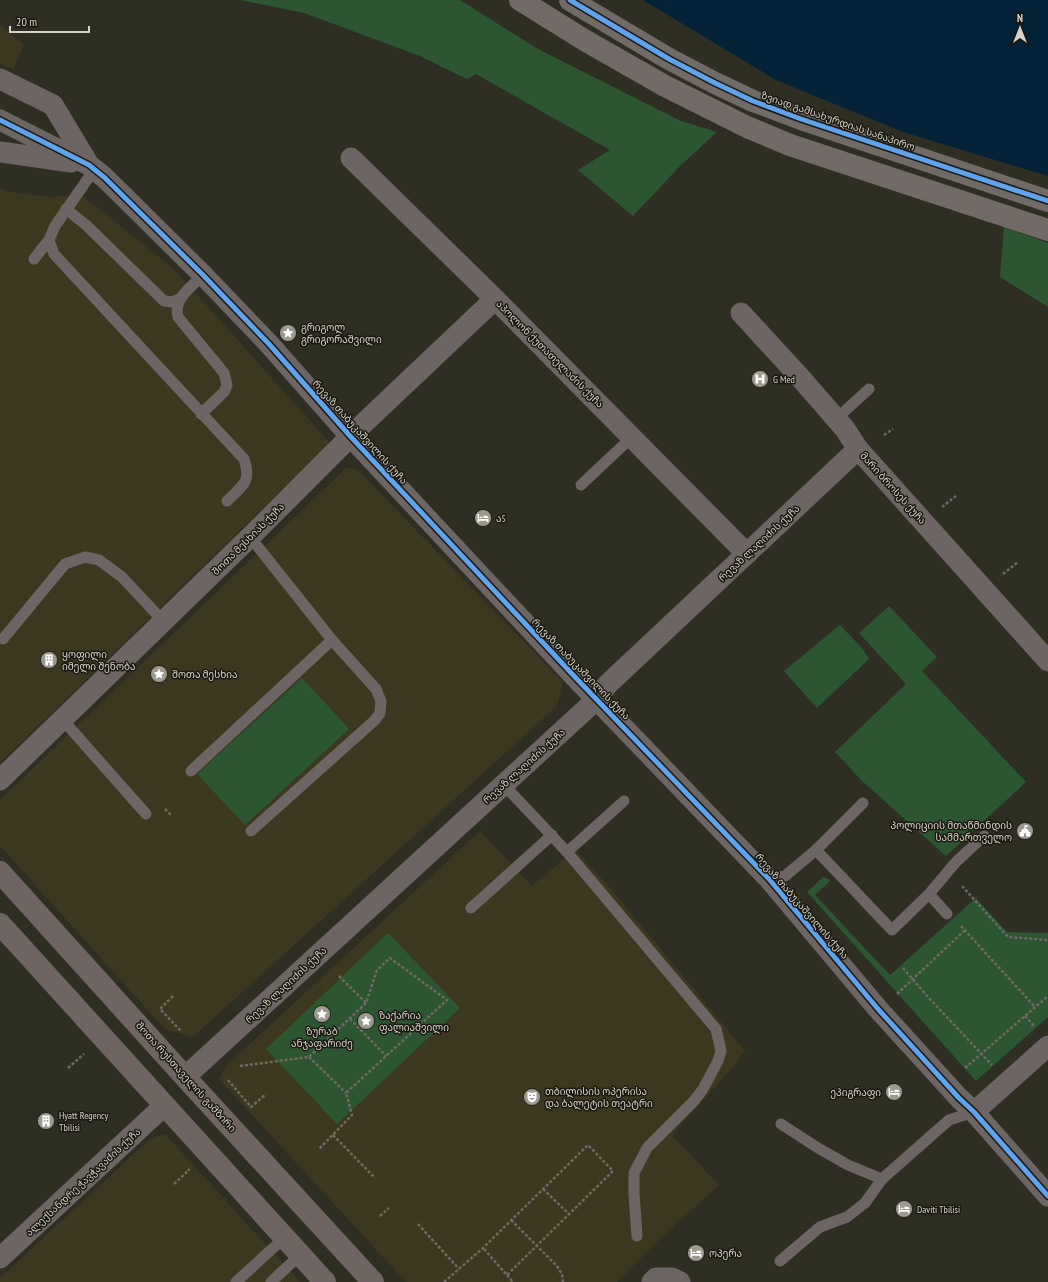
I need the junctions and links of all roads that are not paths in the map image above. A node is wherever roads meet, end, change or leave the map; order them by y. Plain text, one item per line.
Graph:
1 (520, 0) edge
2 (570, 0) edge
3 (0, 79) edge
4 (0, 120) edge
5 (0, 152) edge
6 (351, 158) dead end
7 (91, 167) junction
8 (1048, 201) edge
9 (66, 209) junction
10 (1048, 230) edge
11 (49, 240) junction
12 (34, 259) dead end
13 (203, 274) junction
14 (179, 299) junction
15 (495, 299) junction
16 (741, 312) dead end
17 (869, 389) dead end
18 (201, 414) junction
19 (836, 419) junction
20 (351, 437) junction
21 (632, 437) junction
22 (858, 449) junction
23 (581, 485) dead end
24 (227, 500) dead end
25 (250, 537) junction
26 (747, 554) junction
27 (164, 622) junction
28 (2, 639) dead end
29 (332, 640) junction
30 (1042, 651) edge
31 (597, 699) junction
32 (63, 720) junction
33 (191, 771) dead end
34 (0, 780) edge
35 (504, 785) junction
36 (624, 801) dead end
37 (864, 803) dead end
38 (146, 814) dead end
39 (251, 831) dead end
40 (552, 835) junction
41 (984, 836) dead end
42 (816, 850) junction
43 (567, 852) junction
44 (0, 872) edge
45 (769, 879) junction
46 (929, 894) junction
47 (471, 908) dead end
48 (947, 914) road end
49 (0, 924) edge
50 (1048, 1046) edge
51 (185, 1077) junction
52 (165, 1105) junction
53 (974, 1112) junction
54 (781, 1124) dead end
55 (882, 1179) junction
56 (1048, 1196) edge
57 (637, 1236) dead end
58 (284, 1238) junction
59 (300, 1255) junction
60 (0, 1258) edge
61 (780, 1261) dead end
62 (236, 1282) edge
63 (271, 1282) edge
64 (325, 1282) edge
65 (373, 1282) edge
66 (652, 1282) edge
67 (680, 1282) edge

1 - 10 highway
2 - 8 highway, ზვიად გამსახურდიას სანაპირო
3 - 7 street
4 - 7 street
5 - 7 street
6 - 15 street, აპოლონ ქუთათელაძის ქუჩა
7 - 9 lane
7 - 13 street, რევაზ თაბუკაშვილის ქუჩა
9 - 11 lane
9 - 14 lane
11 - 12 lane
11 - 18 lane
13 - 14 lane
13 - 20 street, რევაზ თაბუკაშვილის ქუჩა
14 - 18 lane
15 - 20 street, შოთა მესხიას ქუჩა
15 - 21 street, აპოლონ ქუთათელაძის ქუჩა
16 - 19 street, მარი ბროსეს ქუჩა
17 - 19 lane
18 - 24 lane
19 - 22 street, მარი ბროსეს ქუჩა
20 - 25 street, შოთა მესხიას ქუჩა
20 - 31 street, რევაზ თაბუკაშვილის ქუჩა
21 - 23 lane
21 - 26 street, აპოლონ ქუთათელაძის ქუჩა
22 - 26 street, რევაზ ლაღიძის ქუჩა
22 - 30 street, მარი ბროსეს ქუჩა
25 - 27 street, შოთა მესხიას ქუჩა
25 - 29 lane
26 - 31 street, რევაზ ლაღიძის ქუჩა
27 - 28 lane
27 - 32 street, შოთა მესხიას ქუჩა
29 - 33 lane
29 - 39 lane
31 - 35 street, რევაზ ლაღიძის ქუჩა
31 - 45 street, რევაზ თაბუკაშვილის ქუჩა
32 - 34 street, შოთა მესხიას ქუჩა
32 - 38 lane
35 - 40 lane
35 - 51 street, რევაზ ლაღიძის ქუჩა
36 - 43 lane
37 - 42 lane
40 - 43 lane
40 - 47 lane
41 - 46 lane
42 - 45 lane
42 - 46 lane
43 - 57 lane
44 - 51 main road, შოთა რუსთაველის გამზირი
45 - 53 street, რევაზ თაბუკაშვილის ქუჩა
46 - 48 lane
49 - 52 main road
50 - 53 street
51 - 65 main road, შოთა რუსთაველის გამზირი
52 - 58 main road
52 - 60 street, ალექსანდრე ჭავჭავაძის ქუჩა
53 - 55 lane
53 - 56 street, რევაზ თაბუკაშვილის ქუჩა
54 - 55 lane
55 - 61 lane
58 - 59 main road
58 - 62 lane
59 - 63 lane
59 - 64 main road
66 - 67 street

